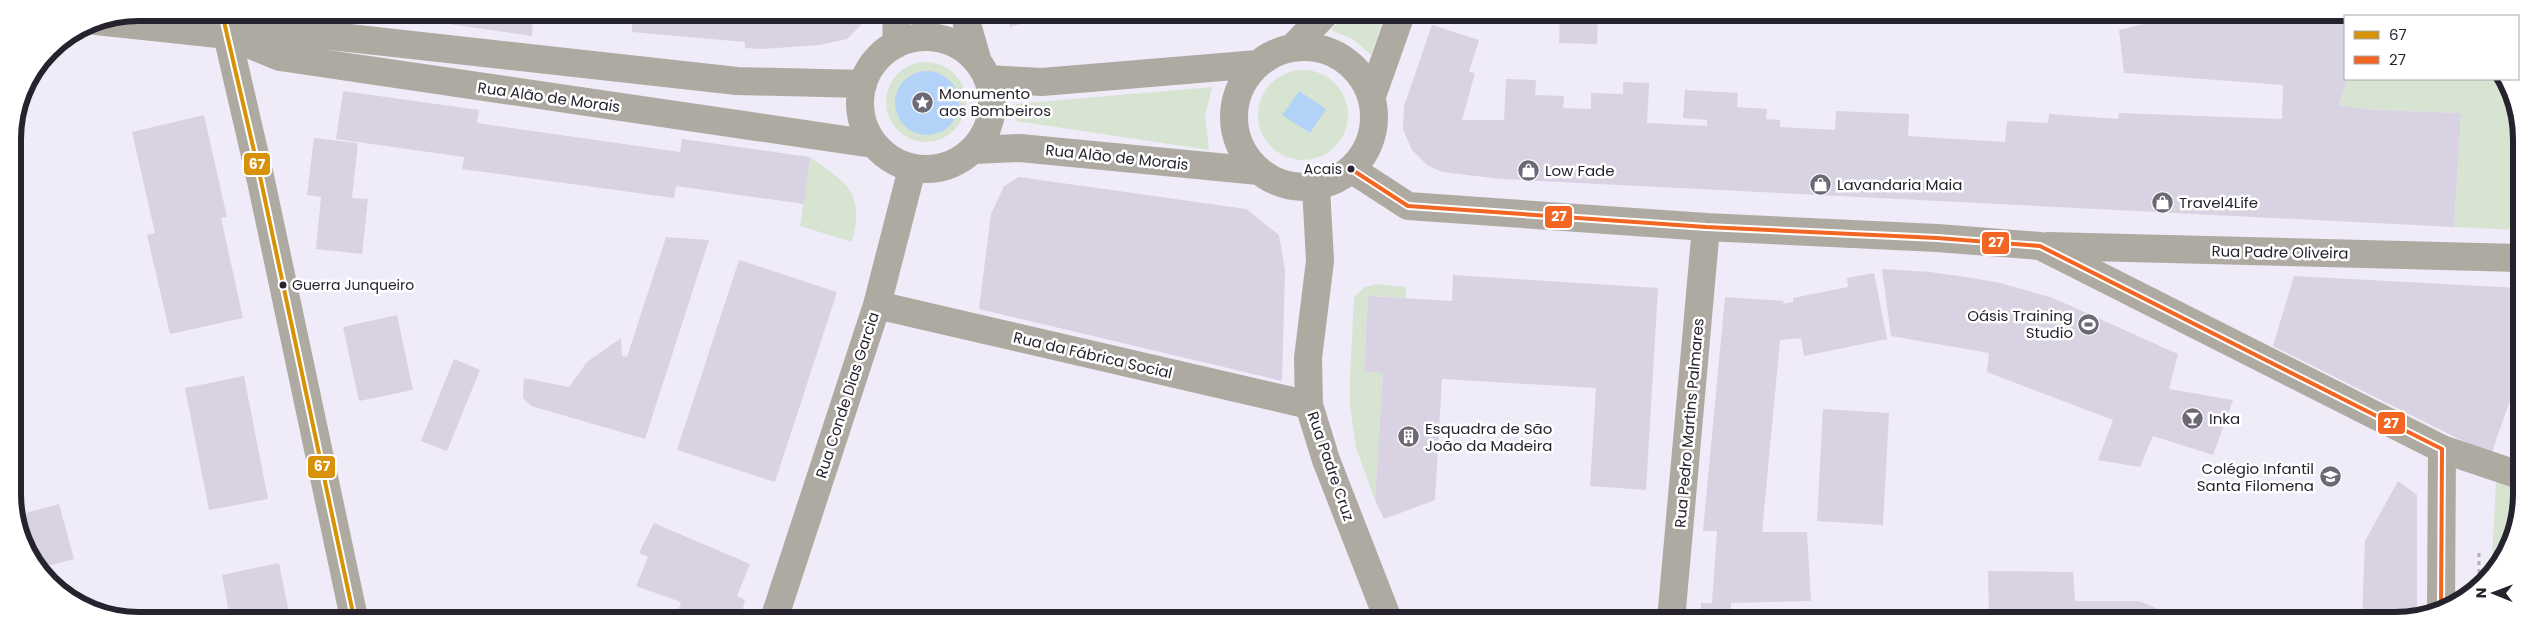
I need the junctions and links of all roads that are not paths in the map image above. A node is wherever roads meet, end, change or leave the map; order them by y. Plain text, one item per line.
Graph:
1 (896, 21) edge
2 (967, 21) edge
3 (1318, 21) edge
4 (1399, 21) edge
5 (128, 22) edge
6 (225, 24) edge
7 (897, 44) junction
8 (1293, 47) junction
9 (1258, 64) junction
10 (982, 69) junction
11 (863, 84) junction
12 (1372, 96) junction
13 (873, 144) junction
14 (974, 150) junction
15 (912, 169) junction
16 (1351, 170) junction
17 (1259, 171) junction
18 (1316, 187) junction
19 (1706, 227) junction
20 (2040, 246) junction
21 (2513, 258) edge
22 (877, 305) junction
23 (1309, 405) junction
24 (2442, 449) junction
25 (2513, 473) edge
26 (2441, 603) edge
27 (1385, 611) edge
28 (1673, 611) edge
29 (353, 612) edge
30 (776, 612) edge

1 - 7 street
2 - 10 street
3 - 8 street
4 - 12 street
5 - 6 street, Rua Alão de Morais
6 - 11 street, Rua Alão de Morais
6 - 13 street, Rua Alão de Morais
6 - 29 street
7 - 10 street
7 - 11 street
8 - 9 street, Rua Alão de Morais
8 - 12 street, Rua Alão de Morais
9 - 10 street, Rua Alão de Morais
9 - 17 street, Rua Alão de Morais
10 - 14 street
11 - 13 street
12 - 16 street, Rua Alão de Morais
13 - 15 street
14 - 15 street
14 - 17 street, Rua Alão de Morais
15 - 22 street, Rua Conde Dias Garcia
16 - 18 street, Rua Alão de Morais
16 - 19 street
17 - 18 street, Rua Alão de Morais
18 - 23 street, Rua Padre Cruz
19 - 20 street
19 - 28 street, Rua Pedro Martins Palmares
20 - 21 street, Rua Padre Oliveira
20 - 24 street
22 - 23 street, Rua da Fábrica Social
22 - 30 street, Rua Conde Dias Garcia
23 - 27 street, Rua Padre Cruz
24 - 25 street
24 - 26 street

